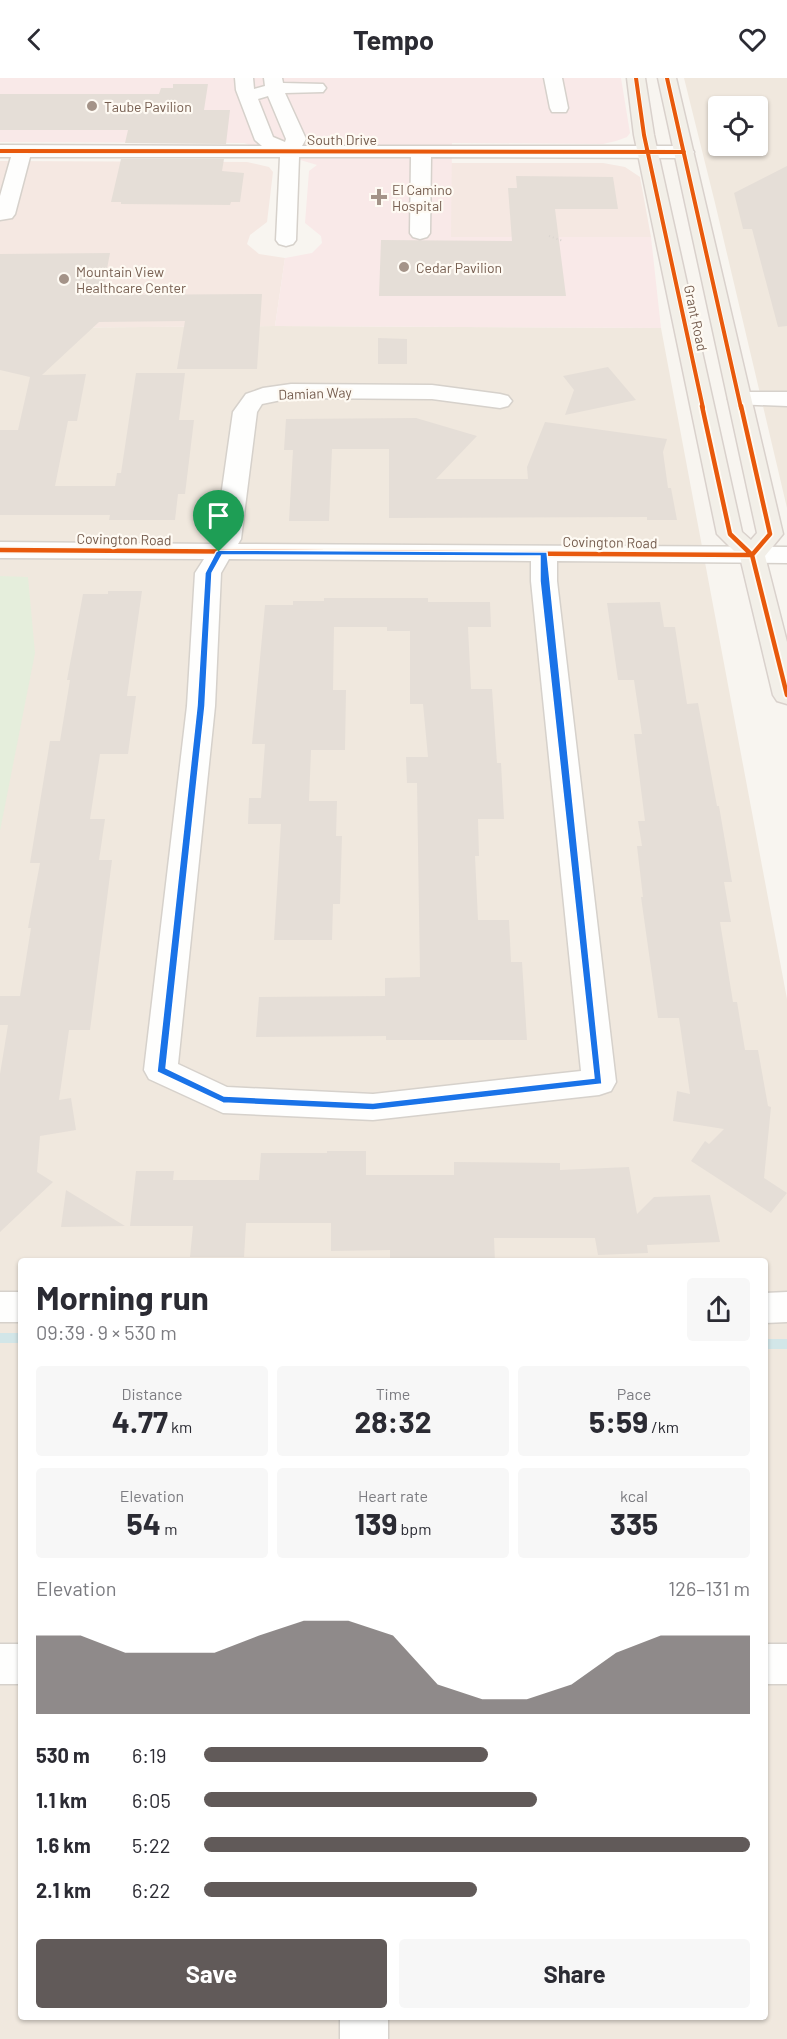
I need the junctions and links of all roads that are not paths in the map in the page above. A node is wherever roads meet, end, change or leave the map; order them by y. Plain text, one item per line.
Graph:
1 (244, 78) edge
2 (553, 78) edge
3 (636, 78) edge
4 (667, 78) edge
5 (274, 83) edge
6 (315, 83) edge
7 (248, 98) junction
8 (324, 108) dead end
9 (559, 108) dead end
10 (0, 151) edge
11 (22, 151) junction
12 (290, 151) junction
13 (421, 152) junction
14 (648, 152) junction
15 (684, 152) junction
16 (0, 214) edge
17 (420, 234) dead end
18 (286, 240) dead end
19 (740, 399) junction
20 (787, 399) edge
21 (500, 400) dead end
22 (0, 550) edge
23 (219, 552) junction
24 (544, 554) junction
25 (752, 555) junction
26 (787, 555) edge
27 (787, 695) edge
28 (0, 1307) edge
29 (18, 1307) edge
30 (787, 1307) edge
31 (768, 1308) edge
32 (0, 1664) edge
33 (18, 1664) edge
34 (768, 1664) edge
35 (787, 1664) edge
36 (364, 2020) edge
37 (364, 2039) edge

1 - 7 street
2 - 9 street
3 - 14 main road, Grant Road
4 - 15 main road, Grant Road
5 - 6 street
5 - 7 street
5 - 12 street
6 - 8 street
7 - 12 street
10 - 11 street, South Drive
11 - 12 street, South Drive
11 - 16 street
12 - 13 street, South Drive
12 - 18 street
13 - 14 street, South Drive
13 - 17 street
14 - 15 street, South Drive
14 - 25 main road, Grant Road
15 - 19 main road, Grant Road
19 - 20 street
19 - 25 main road, Grant Road
21 - 23 street, Damian Way
22 - 23 street, Covington Road
23 - 24 street, Covington Road
23 - 24 street
24 - 25 street, Covington Road
25 - 26 street, Covington Road
25 - 27 main road
28 - 29 street
30 - 31 street
32 - 33 street
34 - 35 street
36 - 37 street

